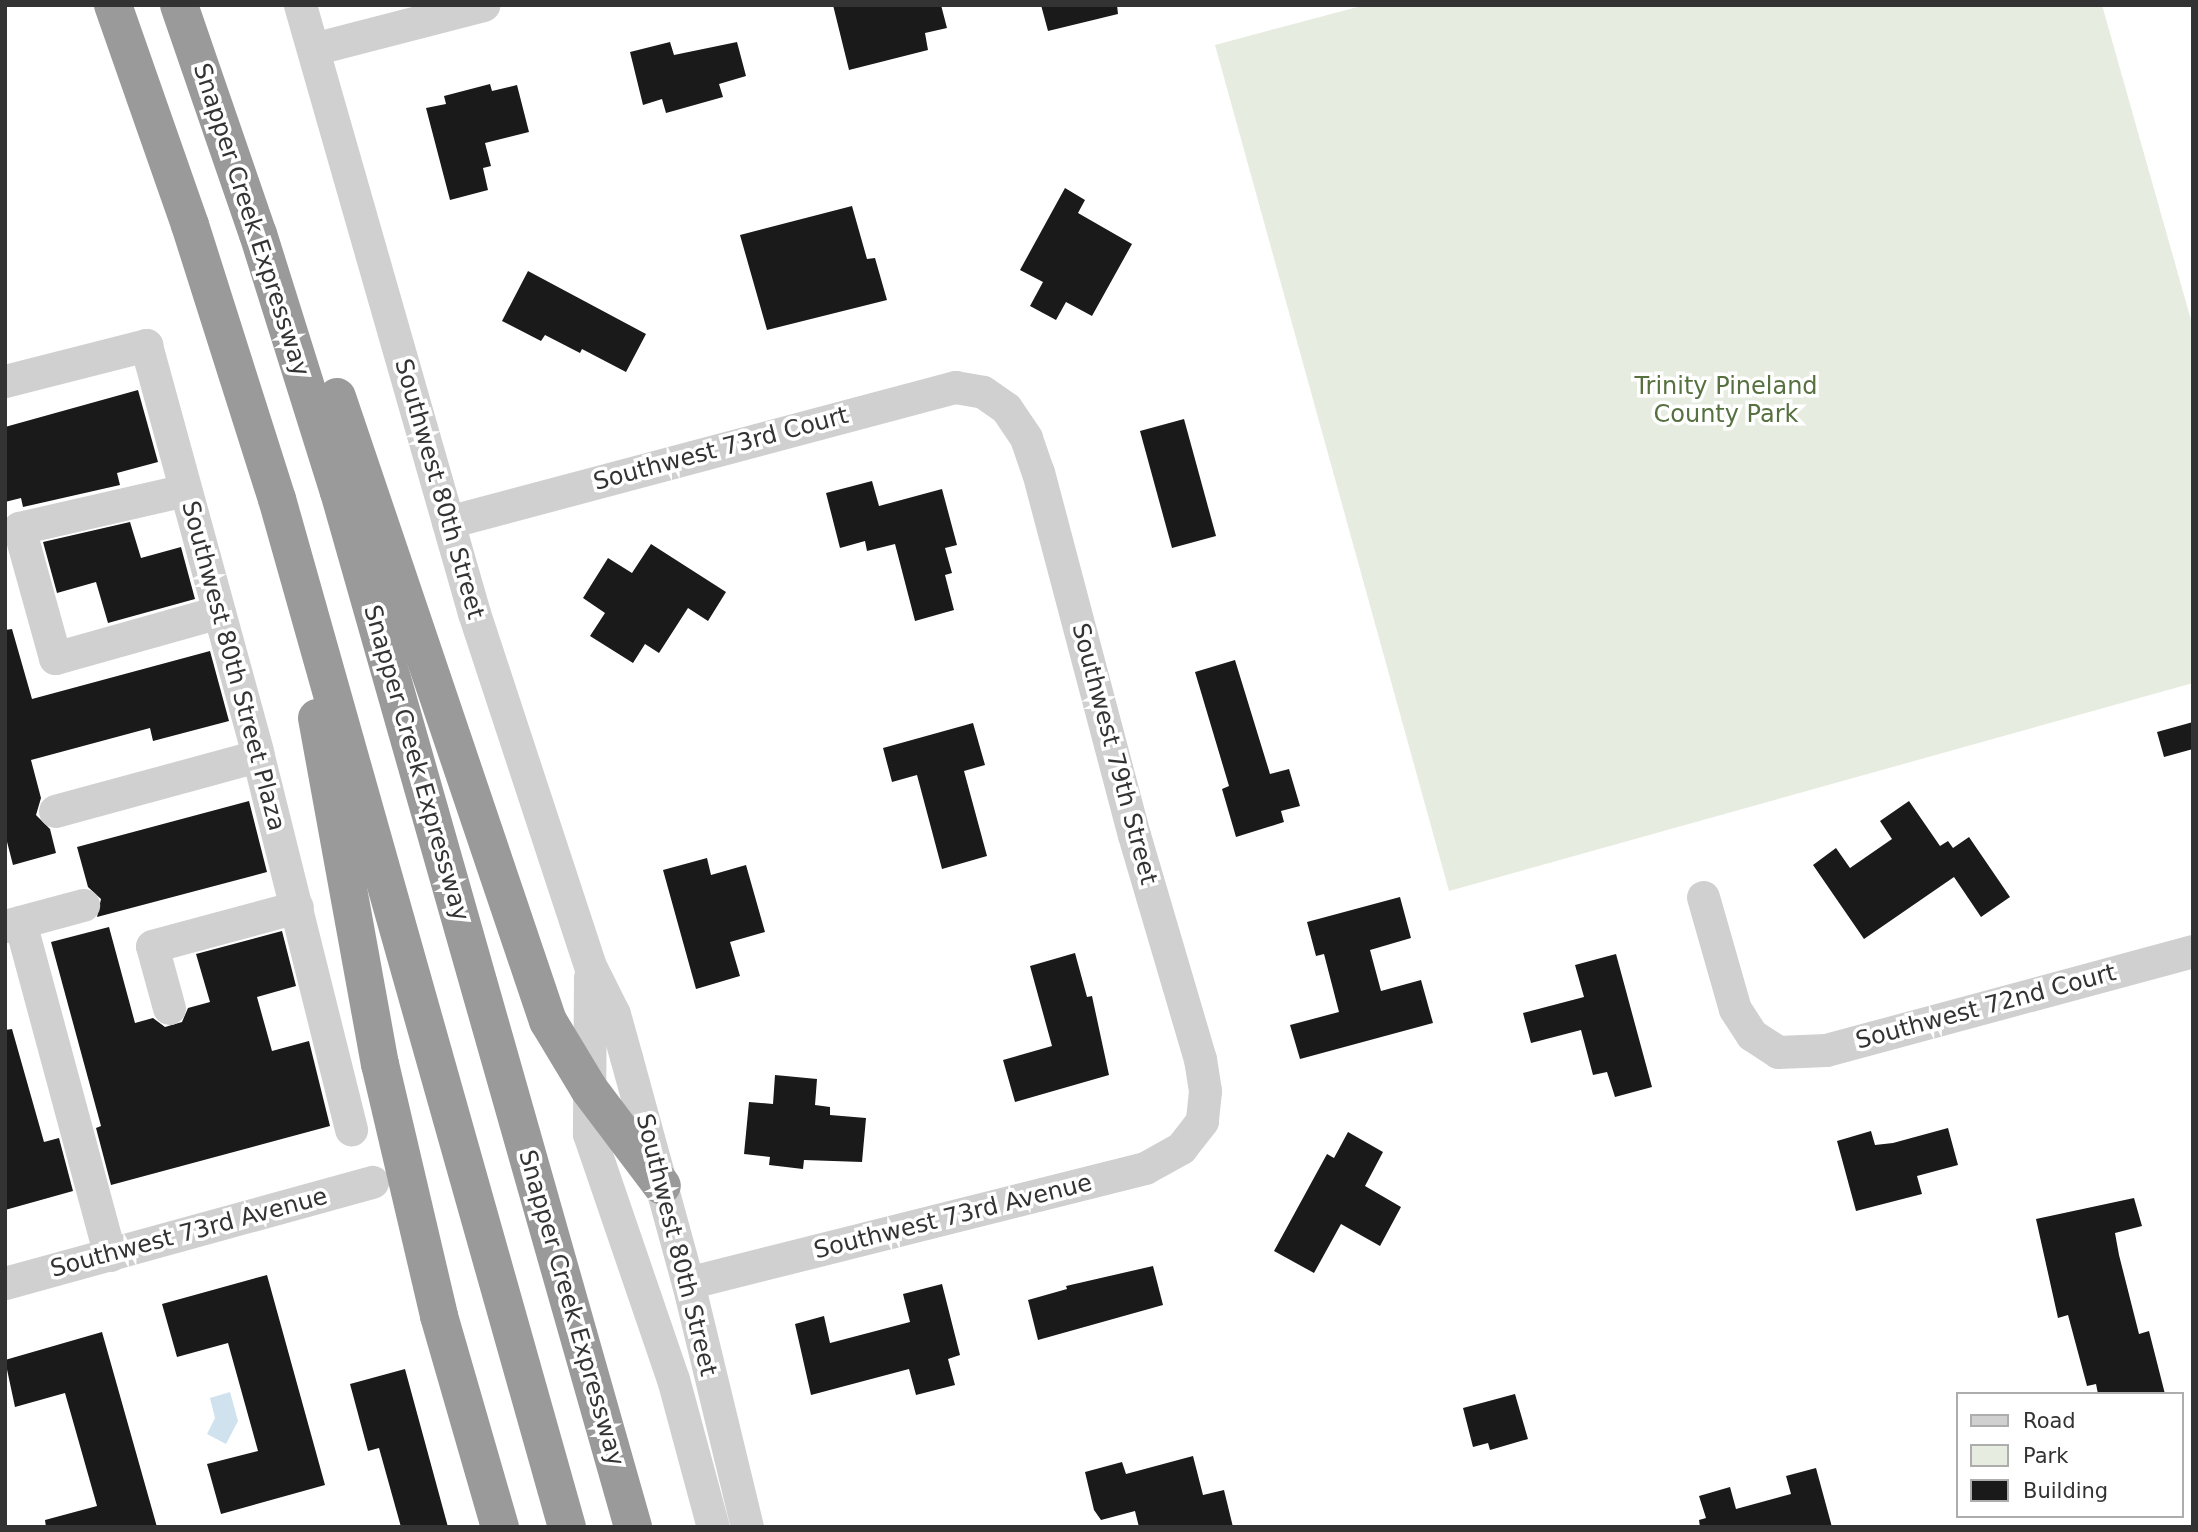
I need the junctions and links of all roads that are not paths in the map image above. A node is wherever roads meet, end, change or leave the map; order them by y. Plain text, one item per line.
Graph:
1 (113, 5) edge
2 (179, 5) edge
3 (300, 5) edge
4 (483, 5) edge
5 (313, 49) junction
6 (275, 287) junction
7 (5, 382) edge
8 (994, 397) joint
9 (185, 490) junction
10 (277, 499) junction
11 (447, 522) junction
12 (219, 612) junction
13 (258, 756) junction
14 (55, 811) dead end
15 (1703, 897) dead end
16 (83, 905) dead end
17 (298, 907) junction
18 (13, 924) edge
19 (2193, 951) edge
20 (591, 968) junction
21 (169, 1008) dead end
22 (589, 1089) junction
23 (1202, 1121) joint
24 (351, 1129) dead end
25 (372, 1182) dead end
26 (662, 1186) junction
27 (110, 1255) junction
28 (5, 1283) edge
29 (688, 1283) junction
30 (500, 1527) edge
31 (567, 1527) edge
32 (633, 1527) edge
33 (713, 1527) edge
34 (747, 1527) edge

1 - 10 highway
2 - 6 highway, Snapper Creek Expressway
3 - 5 street, Southwest 80th Street
4 - 5 street
5 - 11 street, Southwest 80th Street
6 - 22 highway
6 - 32 highway, Snapper Creek Expressway
7 - 9 street, Southwest 80th Street Plaza
8 - 11 street, Southwest 73rd Court
8 - 23 street, Southwest 79th Street
9 - 12 street, Southwest 80th Street Plaza
9 - 12 street
10 - 30 highway
10 - 31 highway
11 - 20 street, Southwest 80th Street
12 - 13 street, Southwest 80th Street Plaza
13 - 14 street
13 - 17 street, Southwest 80th Street Plaza
15 - 19 street, Southwest 72nd Court
16 - 18 street
17 - 21 street
17 - 24 street, Southwest 80th Street Plaza
18 - 27 street
20 - 22 street, Southwest 80th Street
20 - 26 street, Southwest 80th Street
22 - 26 highway
22 - 33 street, Southwest 80th Street
23 - 29 street, Southwest 73rd Avenue
25 - 27 street, Southwest 73rd Avenue
26 - 29 street, Southwest 80th Street
27 - 28 street, Southwest 73rd Avenue
29 - 34 street, Southwest 80th Street

